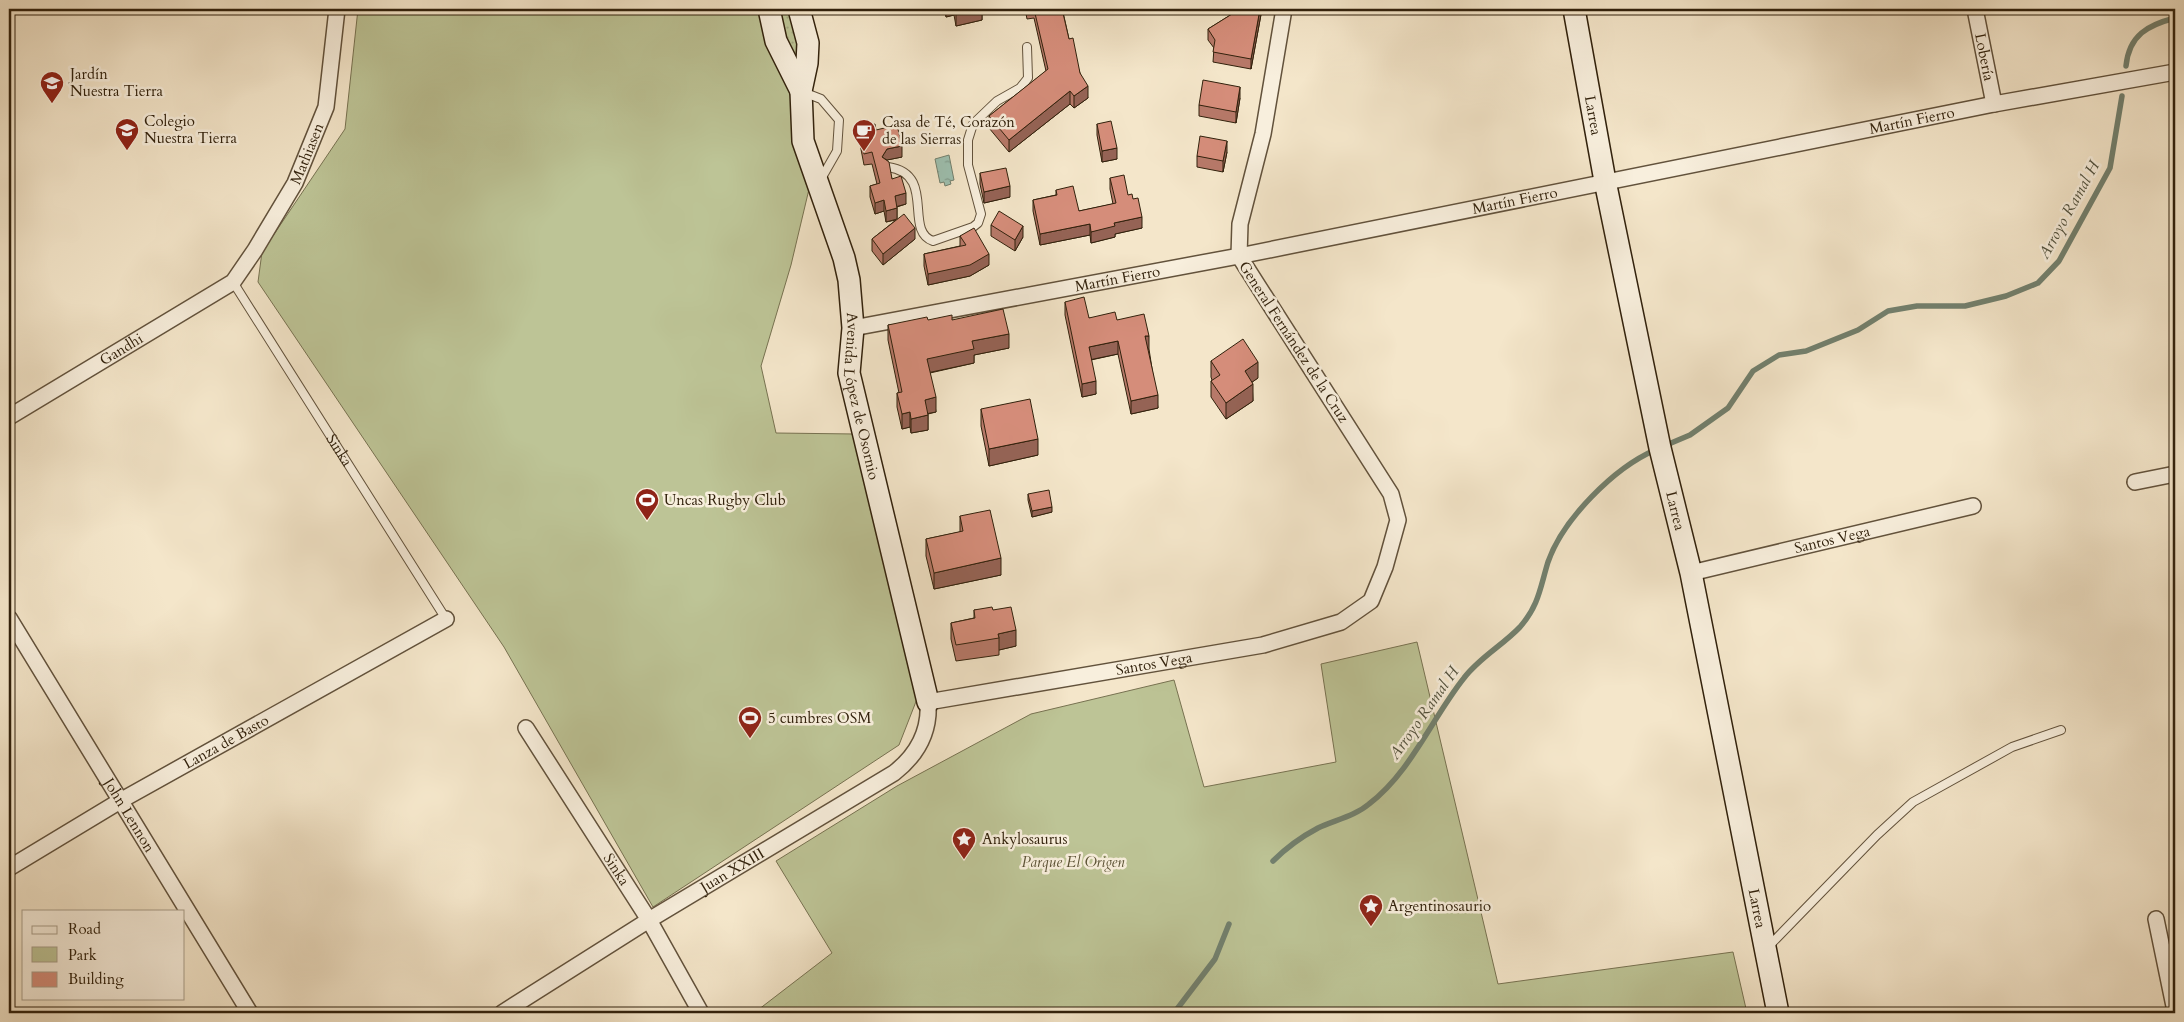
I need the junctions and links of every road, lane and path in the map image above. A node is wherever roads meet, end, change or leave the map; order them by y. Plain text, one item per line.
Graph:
1 (337, 9) edge
2 (769, 9) edge
3 (799, 9) edge
4 (1284, 9) edge
5 (1574, 9) edge
6 (1975, 9) edge
7 (1027, 47) dead end
8 (2175, 72) edge
9 (801, 91) junction
10 (1994, 104) junction
11 (888, 167) edge
12 (1605, 182) junction
13 (818, 184) junction
14 (1239, 256) junction
15 (233, 282) junction
16 (853, 328) junction
17 (9, 416) edge
18 (2175, 474) edge
19 (2135, 482) dead end
20 (1973, 506) dead end
21 (1691, 573) junction
22 (1371, 601) joint
23 (9, 618) edge
24 (446, 618) joint
25 (928, 702) junction
26 (526, 728) dead end
27 (2061, 730) dead end
28 (120, 801) junction
29 (9, 868) edge
30 (2156, 919) dead end
31 (649, 920) junction
32 (1765, 950) junction
33 (2175, 1011) edge
34 (250, 1013) edge
35 (502, 1013) edge
36 (702, 1013) edge
37 (1778, 1013) edge

1 - 15 street, Mathiasen
2 - 9 street, Avenida López de Osornio
3 - 9 street, Avenida López de Osornio
4 - 14 street, General Fernández de la Cruz
5 - 12 street, Larrea
6 - 10 street, Lobería
7 - 11 lane
8 - 10 street, Martín Fierro
9 - 13 street, Avenida López de Osornio
9 - 13 lane
10 - 12 street, Martín Fierro
12 - 14 street, Martín Fierro
12 - 21 street, Larrea
13 - 16 street, Avenida López de Osornio
14 - 16 street, Martín Fierro
14 - 22 street, General Fernández de la Cruz
15 - 17 street, Gandhi
15 - 24 lane, Sinka
16 - 25 street, Avenida López de Osornio
18 - 19 street
20 - 21 street, Santos Vega
21 - 32 street, Larrea
22 - 25 street, Santos Vega
23 - 28 street, John Lennon
24 - 28 street, Lanza de Basto
25 - 31 street, Juan XXIII
26 - 31 street, Sinka
27 - 32 lane
28 - 29 street, Lanza de Basto
28 - 34 street, John Lennon
30 - 33 street
31 - 35 street, Juan XXIII
31 - 36 street, Sinka
32 - 37 street, Larrea

